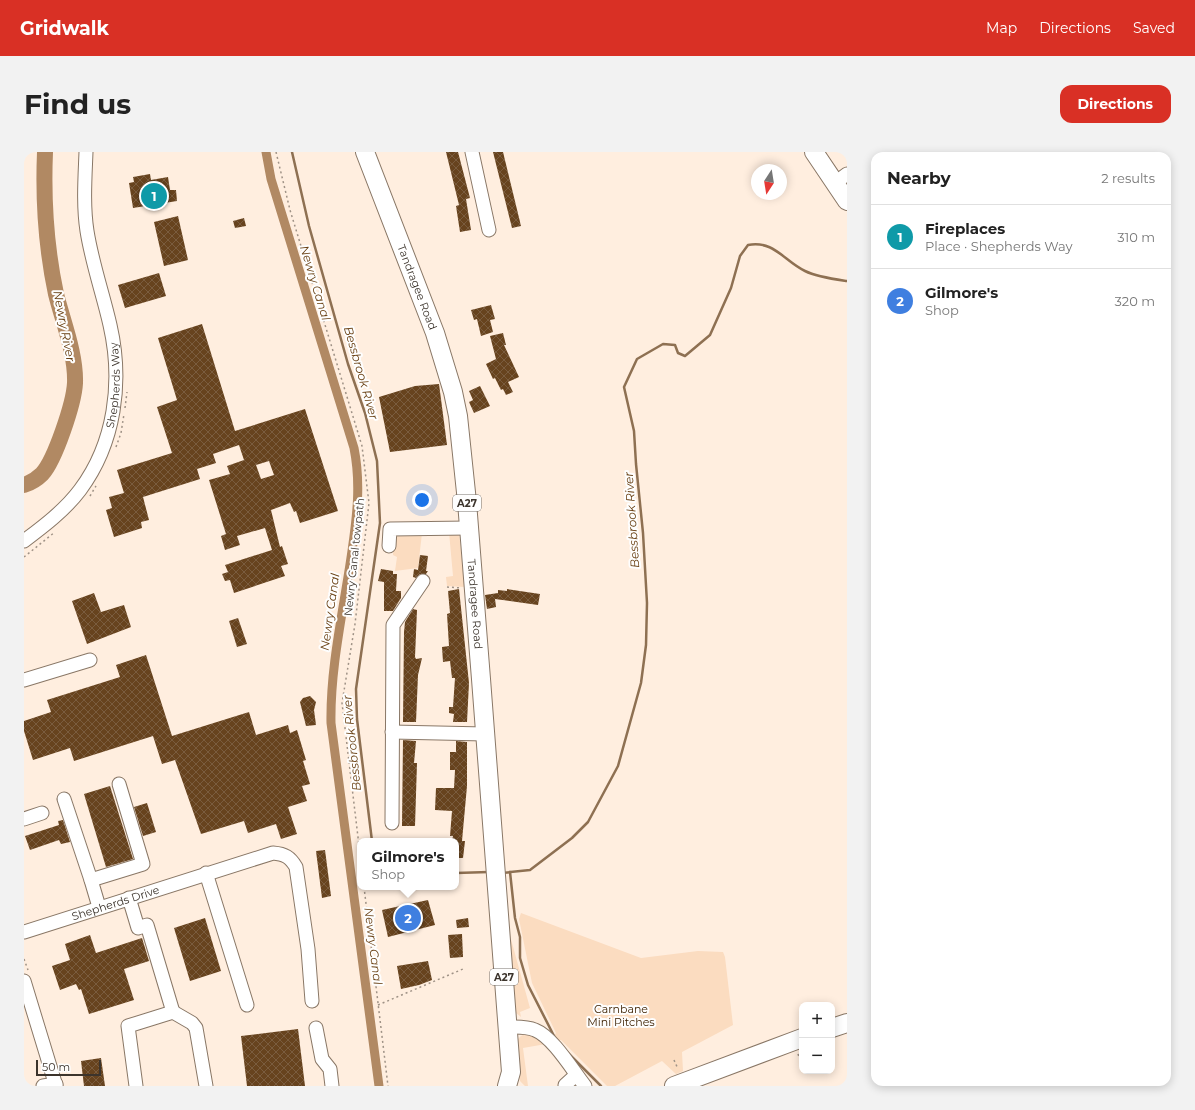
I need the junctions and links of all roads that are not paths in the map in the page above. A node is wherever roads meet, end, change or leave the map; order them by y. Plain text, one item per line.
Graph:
1 (86, 152) edge
2 (365, 152) edge
3 (472, 152) edge
4 (814, 152) edge
5 (841, 178) edge
6 (847, 201) edge
7 (489, 230) dead end
8 (469, 528) junction
9 (24, 541) edge
10 (389, 546) dead end
11 (424, 581) dead end
12 (90, 660) dead end
13 (24, 680) edge
14 (392, 732) junction
15 (485, 734) junction
16 (119, 784) dead end
17 (64, 799) dead end
18 (42, 813) dead end
19 (24, 819) edge
20 (392, 822) dead end
21 (206, 873) junction
22 (91, 880) junction
23 (129, 898) junction
24 (99, 907) junction
25 (24, 932) edge
26 (24, 982) edge
27 (312, 1001) dead end
28 (247, 1005) dead end
29 (173, 1012) junction
30 (507, 1027) junction
31 (316, 1028) dead end
32 (799, 1039) edge
33 (576, 1075) junction
34 (676, 1078) edge
35 (512, 1081) edge
36 (564, 1084) dead end
37 (52, 1085) edge
38 (136, 1086) edge
39 (206, 1086) edge
40 (332, 1086) edge
41 (585, 1086) edge

1 - 9 street, Shepherds Way
2 - 8 highway, Tandragee Road / A27
3 - 7 street
4 - 5 highway
5 - 6 highway
8 - 10 street
8 - 15 highway, Tandragee Road / A27
11 - 14 street
12 - 13 street
14 - 15 street
14 - 20 street
15 - 30 highway, Tandragee Road / A27
16 - 22 street
17 - 22 street
18 - 19 street
21 - 23 street, Shepherds Drive
21 - 27 street, Shepherds Drive
21 - 28 street
22 - 24 street
23 - 24 street, Shepherds Drive
23 - 29 street
24 - 25 street, Shepherds Drive
26 - 37 street
29 - 38 street
29 - 39 street
30 - 33 street
30 - 35 highway, Tandragee Road / A27
31 - 40 street
32 - 34 highway
33 - 36 street
33 - 41 street

